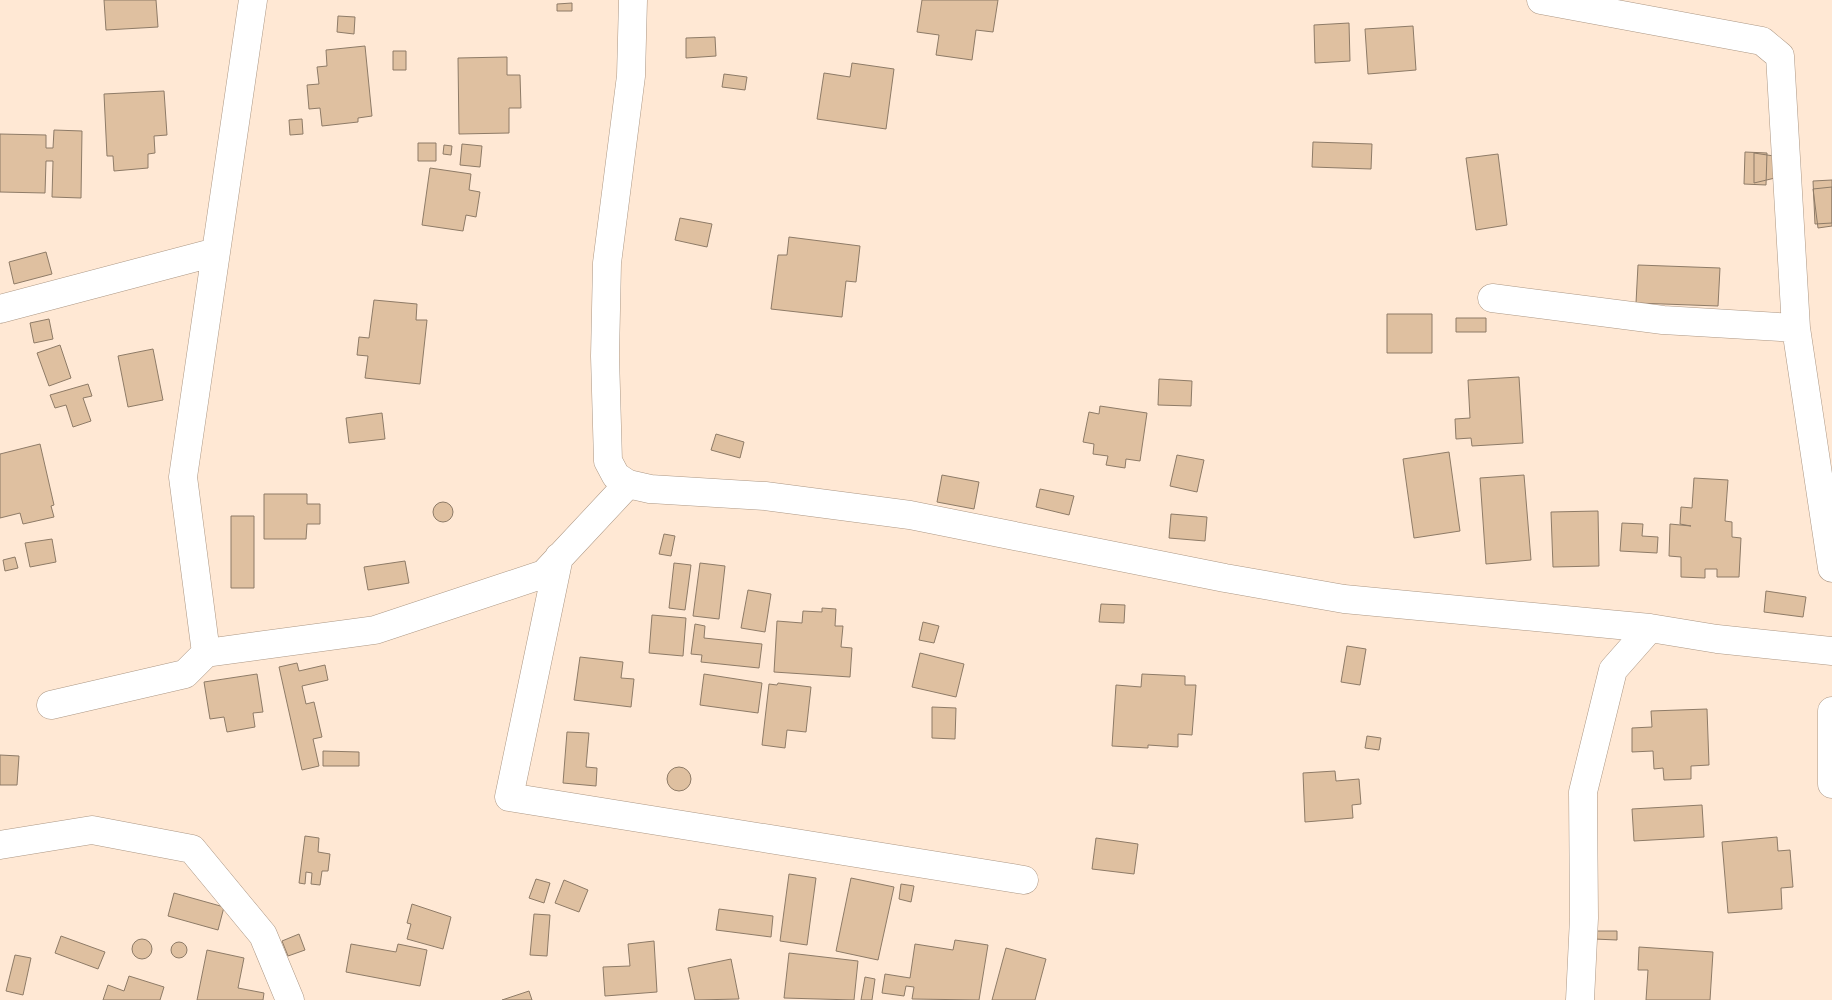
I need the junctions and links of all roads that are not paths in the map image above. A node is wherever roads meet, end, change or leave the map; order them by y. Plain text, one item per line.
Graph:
1 (253, 0) edge
2 (633, 0) edge
3 (1541, 0) edge
4 (216, 252) junction
5 (1492, 298) dead end
6 (0, 309) edge
7 (1796, 328) junction
8 (628, 484) junction
9 (559, 557) junction
10 (1832, 568) edge
11 (1650, 628) junction
12 (1832, 651) edge
13 (206, 653) junction
14 (51, 705) dead end
15 (1832, 711) edge
16 (1832, 784) edge
17 (0, 845) edge
18 (1024, 880) dead end
19 (290, 1000) edge
20 (1580, 1000) edge

1 - 4 street
2 - 8 street
3 - 7 street
4 - 6 street
4 - 13 street
5 - 7 street
7 - 10 street
8 - 9 street
8 - 11 street
9 - 13 street
9 - 18 street
11 - 12 street
11 - 20 street
13 - 14 street
15 - 16 street
17 - 19 street

